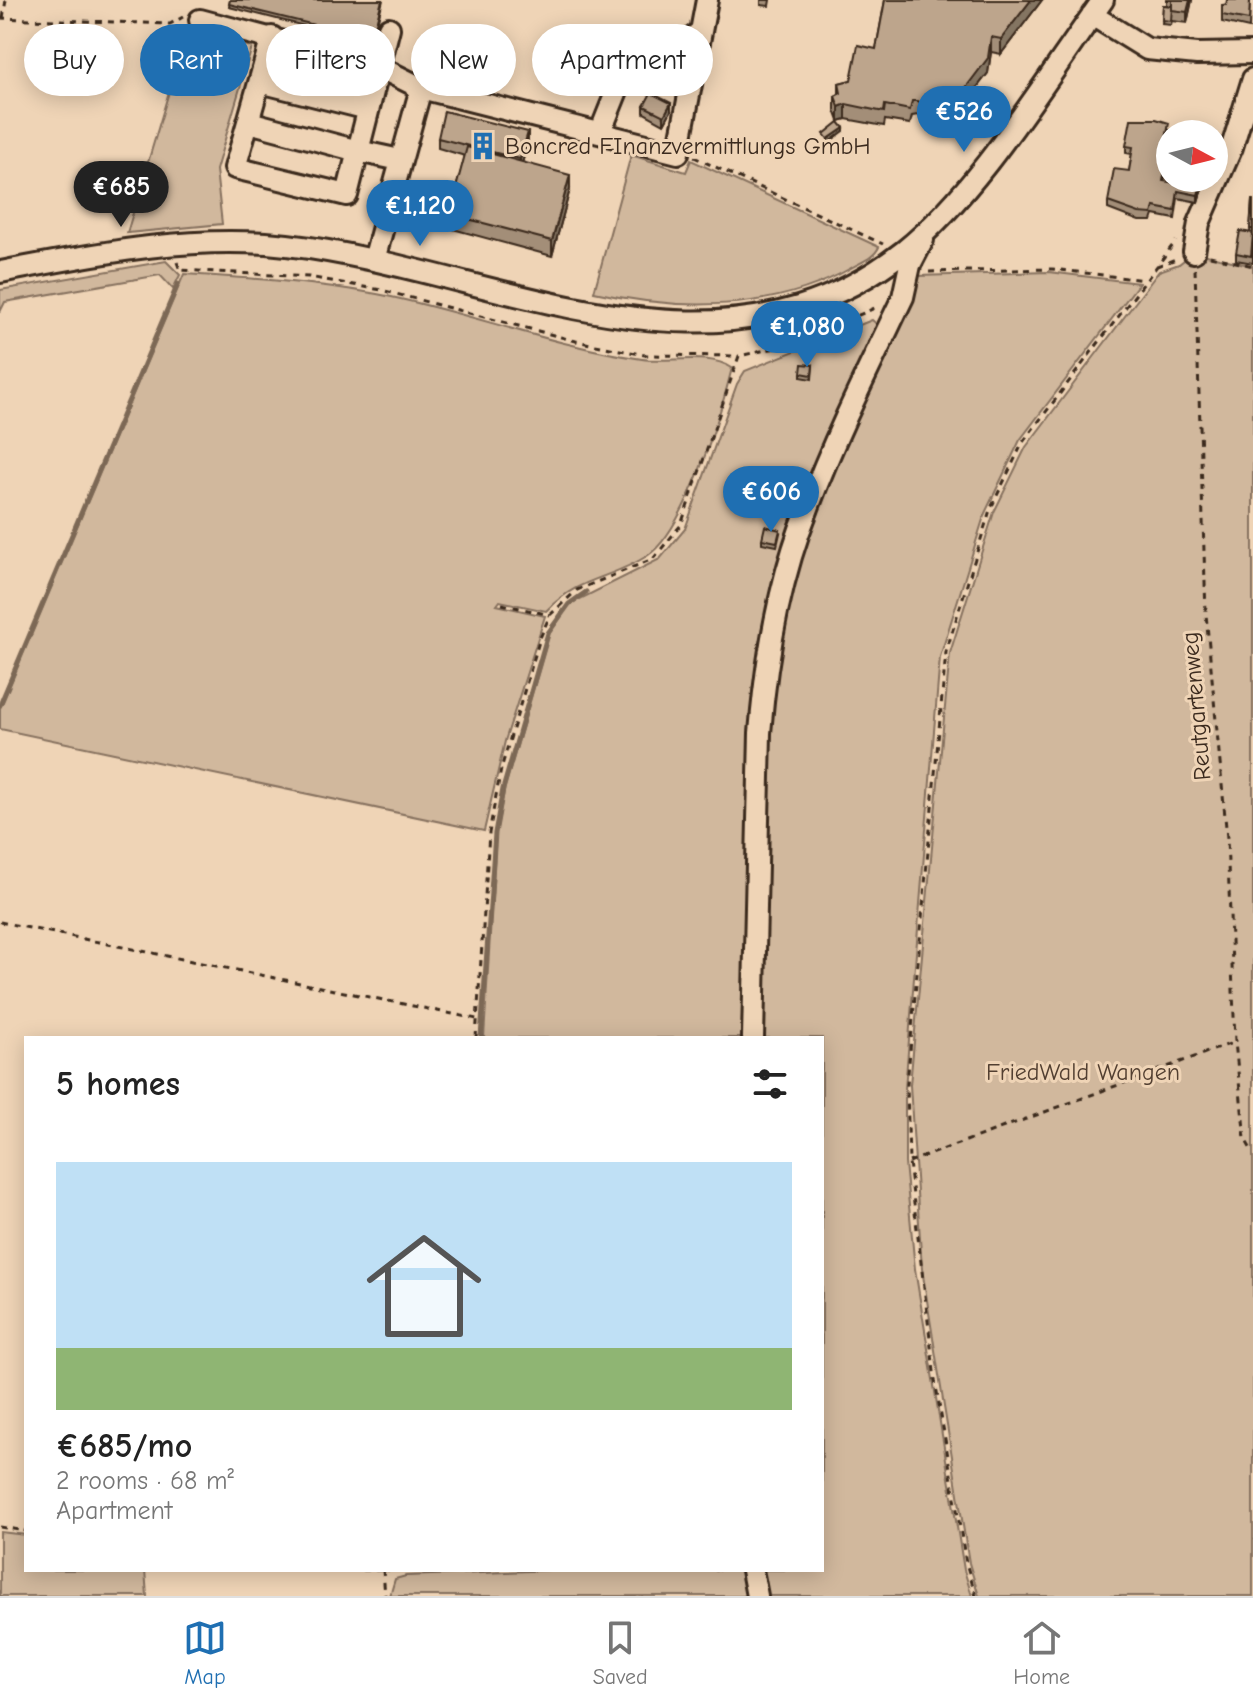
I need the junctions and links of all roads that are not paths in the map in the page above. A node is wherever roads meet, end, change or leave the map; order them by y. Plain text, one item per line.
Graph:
1 (707, 0) edge
2 (1097, 8) edge
3 (192, 18) road end
4 (702, 24) edge
5 (266, 36) edge
6 (1253, 53) edge
7 (266, 60) edge
8 (1253, 79) edge
9 (260, 82) junction
10 (371, 96) edge
11 (419, 96) edge
12 (453, 96) edge
13 (615, 96) edge
14 (689, 96) edge
15 (368, 109) junction
16 (249, 122) junction
17 (600, 133) junction
18 (358, 151) junction
19 (400, 160) junction
20 (927, 231) junction
21 (1194, 252) road end
22 (374, 260) junction
23 (0, 272) edge
24 (753, 1036) edge
25 (752, 1572) edge
26 (757, 1596) edge

1 - 4 street
2 - 6 street
2 - 20 street
3 - 5 street
7 - 9 street
8 - 21 street
9 - 15 street
9 - 16 street
10 - 15 street
11 - 19 street
12 - 17 street
13 - 17 street
14 - 17 street
15 - 18 street
16 - 18 street
16 - 18 street
18 - 19 street
19 - 22 street
20 - 22 street
20 - 24 street
22 - 23 street
25 - 26 street

